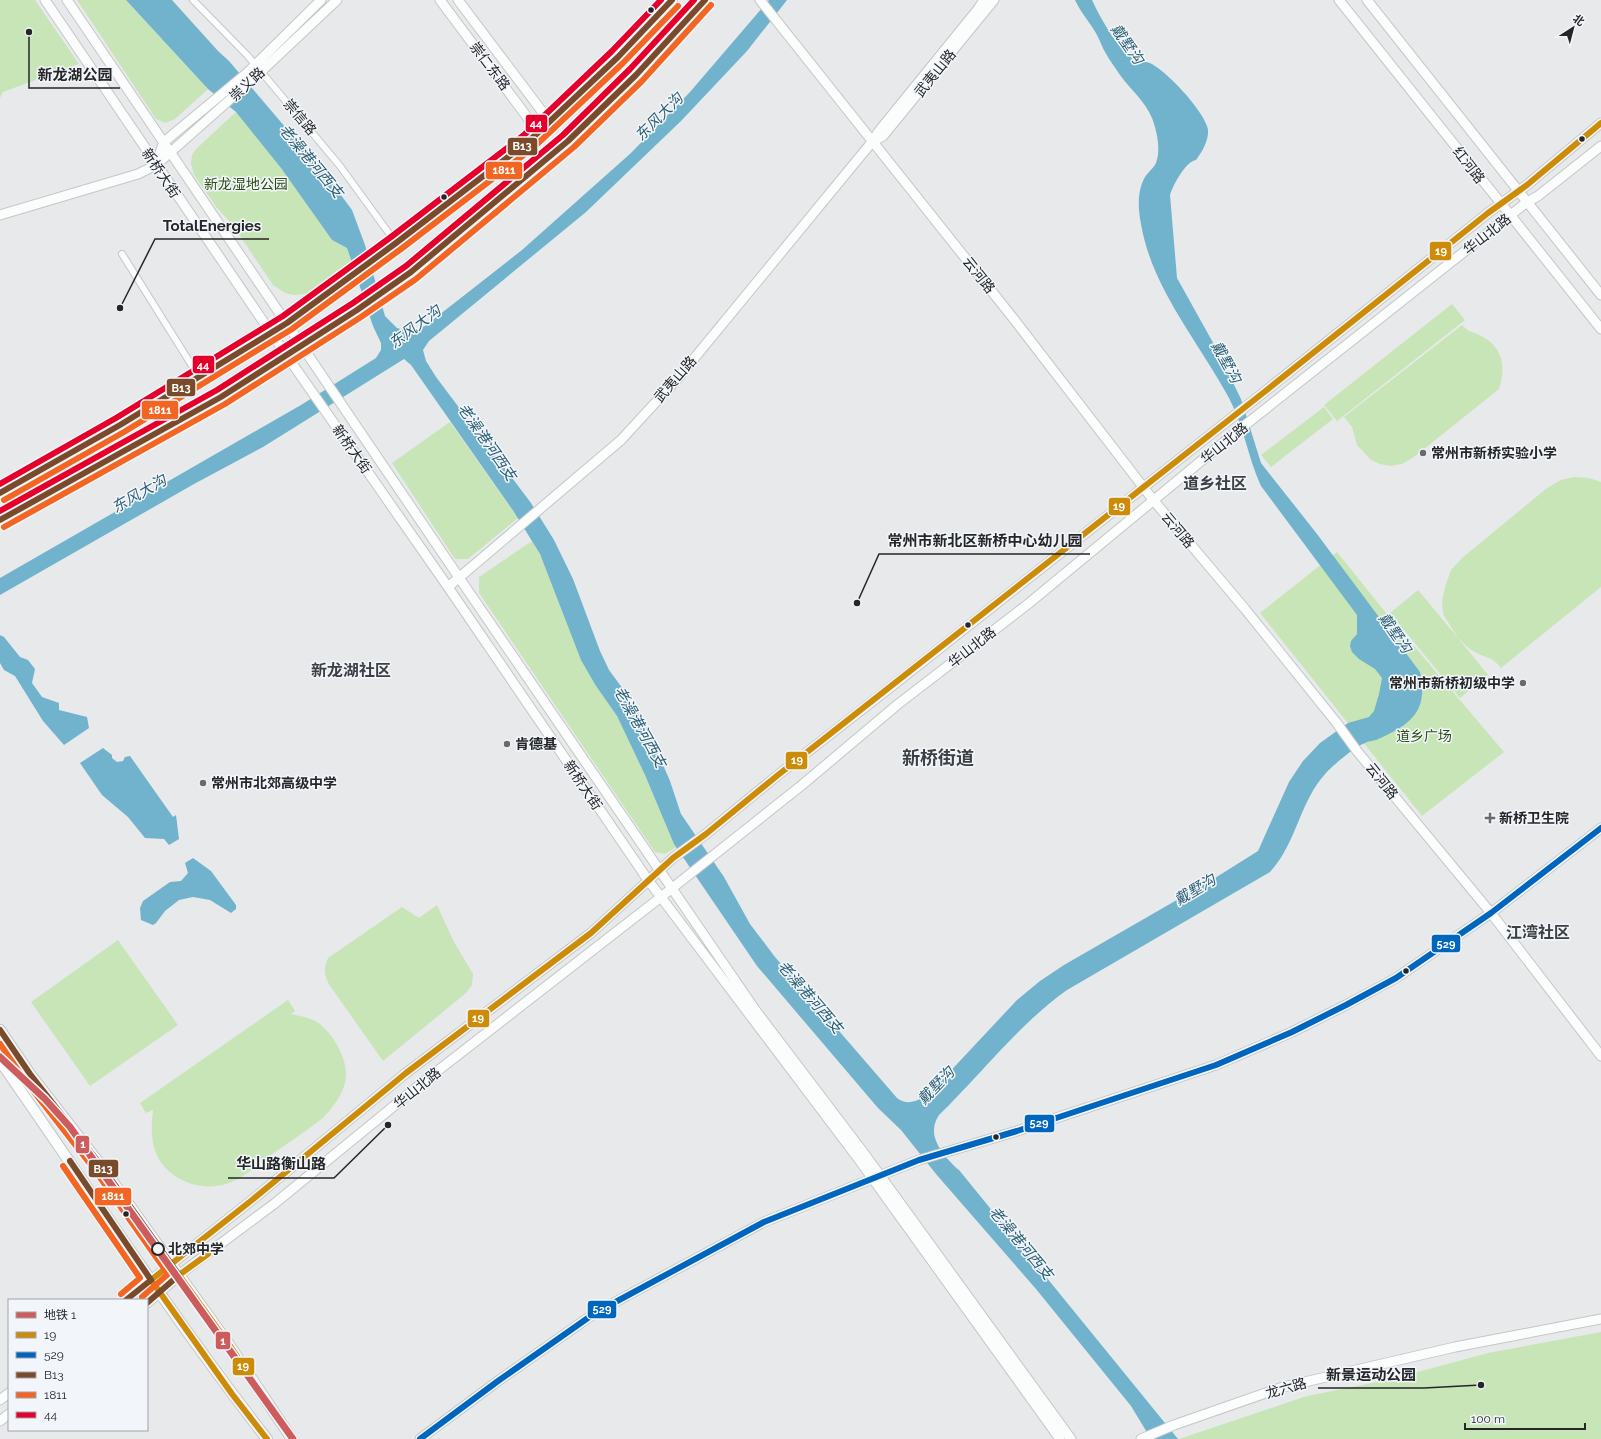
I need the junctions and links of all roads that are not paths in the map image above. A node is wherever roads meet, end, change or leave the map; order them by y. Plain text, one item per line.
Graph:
1 (45, 0) edge
2 (67, 0) edge
3 (193, 0) edge
4 (321, 0) edge
5 (337, 0) edge
6 (440, 0) edge
7 (458, 0) edge
8 (672, 0) edge
9 (705, 0) edge
10 (760, 0) edge
11 (984, 0) edge
12 (994, 0) edge
13 (1339, 0) edge
14 (1367, 0) edge
15 (254, 64) junction
16 (261, 72) junction
17 (249, 77) junction
18 (550, 122) junction
19 (1601, 123) edge
20 (539, 133) junction
21 (164, 142) junction
22 (872, 142) junction
23 (1601, 146) edge
24 (170, 152) junction
25 (156, 165) junction
26 (1518, 191) junction
27 (1527, 202) junction
28 (1500, 204) junction
29 (0, 215) edge
30 (1510, 216) junction
31 (393, 245) junction
32 (122, 254) dead end
33 (1601, 295) edge
34 (287, 323) junction
35 (1601, 329) edge
36 (271, 333) junction
37 (302, 346) junction
38 (286, 356) junction
39 (199, 377) junction
40 (1144, 487) junction
41 (0, 493) edge
42 (1154, 501) junction
43 (0, 520) edge
44 (460, 579) junction
45 (448, 587) junction
46 (1601, 828) edge
47 (660, 870) junction
48 (648, 880) junction
49 (672, 887) junction
50 (661, 897) junction
51 (1491, 913) junction
52 (0, 1030) edge
53 (1601, 1056) edge
54 (0, 1061) edge
55 (876, 1176) junction
56 (172, 1264) junction
57 (179, 1275) junction
58 (151, 1280) junction
59 (159, 1292) junction
60 (127, 1299) edge
61 (148, 1302) edge
62 (1601, 1319) edge
63 (8, 1394) edge
64 (0, 1400) edge
65 (8, 1415) edge
66 (0, 1421) edge
67 (267, 1439) edge
68 (292, 1439) edge
69 (420, 1439) edge
70 (1060, 1439) edge
71 (1071, 1439) edge
72 (1141, 1439) edge

1 - 25 street, 新桥大街
2 - 21 street, 新桥大街
3 - 15 street, 崇信路
4 - 15 street, 崇义路
5 - 16 street, 崇义路
6 - 20 street, 崇仁东路
7 - 18 street, 崇仁东路
8 - 18 main road
9 - 37 main road
10 - 22 street, 云河路
11 - 22 street, 武夷山路
12 - 22 street, 武夷山路
13 - 28 street, 红河路
14 - 26 street, 红河路
15 - 16 street, 崇信路
15 - 17 street, 崇义路
16 - 17 street, 崇义路
16 - 31 street, 崇信路
17 - 21 street, 崇义路
17 - 24 street, 崇义路
18 - 20 main road
19 - 26 street, 华山北路
20 - 31 main road
21 - 24 street, 新桥大街
21 - 25 street
22 - 40 street, 云河路
22 - 44 street, 武夷山路
23 - 27 street, 华山北路
24 - 25 street, 崇义路
24 - 34 street, 新桥大街
25 - 29 street, 崇义路
25 - 36 street, 新桥大街
26 - 27 street, 红河路
26 - 28 street, 华山北路
27 - 30 street, 华山北路
27 - 33 street, 红河路
28 - 30 street, 红河路
28 - 40 street, 华山北路
30 - 35 street, 红河路
30 - 42 street, 华山北路
31 - 34 main road
32 - 39 street
34 - 36 main road
34 - 37 street, 新桥大街
36 - 38 street, 新桥大街
36 - 39 main road
37 - 38 main road
37 - 44 street, 新桥大街
38 - 43 main road
38 - 45 street, 新桥大街
39 - 41 main road
40 - 42 street, 云河路
40 - 47 street, 华山北路
42 - 49 street, 华山北路
42 - 51 street, 云河路
44 - 45 street, 武夷山路
44 - 47 street, 新桥大街
45 - 48 street, 新桥大街
46 - 51 street
47 - 48 street, 华山北路
47 - 49 street, 新桥大街
48 - 50 street, 新桥大街
48 - 56 street, 华山北路
49 - 50 street, 华山北路
49 - 55 street, 新桥大街
50 - 55 street, 新桥大街
50 - 57 street, 华山北路
51 - 53 street, 云河路
51 - 55 street
52 - 56 main road
54 - 58 main road
55 - 69 street
55 - 70 street
55 - 71 street
56 - 57 main road
56 - 58 street, 华山北路
57 - 59 street, 华山北路
57 - 68 main road
58 - 59 main road
58 - 60 street, 华山北路
59 - 61 street, 华山北路
59 - 67 main road
62 - 72 street, 龙六路
63 - 64 street
65 - 66 street

